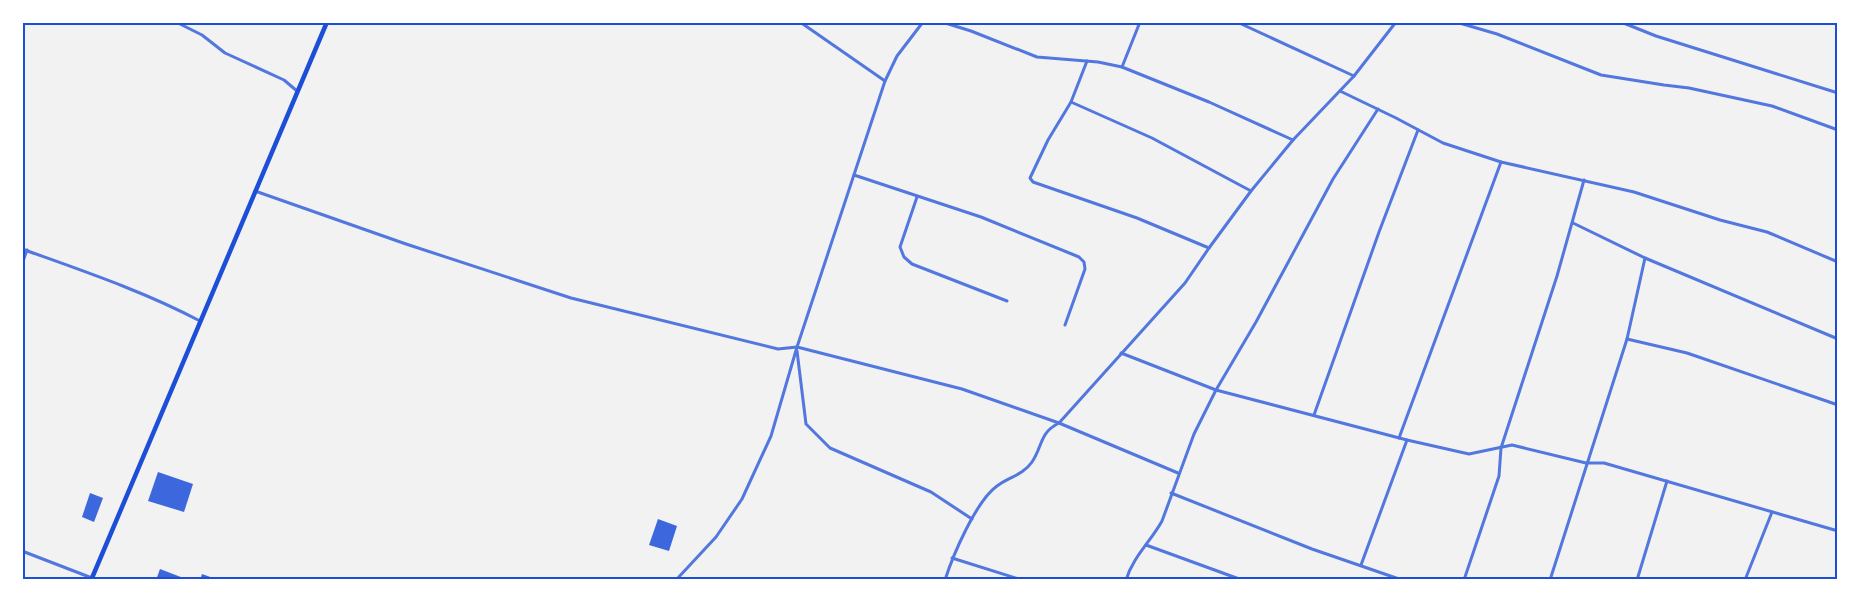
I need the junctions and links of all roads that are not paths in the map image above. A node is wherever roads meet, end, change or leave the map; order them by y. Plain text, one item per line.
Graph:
1 (176, 22) edge
2 (327, 22) edge
3 (800, 22) edge
4 (923, 22) edge
5 (942, 22) edge
6 (1140, 22) edge
7 (1237, 22) edge
8 (1396, 22) edge
9 (1456, 22) edge
10 (1621, 22) edge
11 (1086, 61) junction
12 (1122, 67) junction
13 (1354, 76) junction
14 (885, 81) junction
15 (297, 91) junction
16 (1340, 91) junction
17 (1838, 92) edge
18 (1071, 102) junction
19 (1378, 109) junction
20 (1418, 130) junction
21 (1838, 130) edge
22 (1294, 140) junction
23 (1501, 162) junction
24 (854, 175) junction
25 (1584, 180) junction
26 (255, 190) junction
27 (1252, 190) junction
28 (917, 197) junction
29 (1573, 223) junction
30 (1209, 248) junction
31 (25, 249) edge
32 (1645, 258) junction
33 (1838, 262) edge
34 (22, 264) edge
35 (1007, 301) dead end
36 (200, 321) junction
37 (1065, 326) dead end
38 (1627, 339) junction
39 (1838, 339) edge
40 (797, 347) junction
41 (1121, 353) junction
42 (1216, 390) junction
43 (1838, 405) edge
44 (1314, 415) junction
45 (1059, 423) junction
46 (1399, 438) junction
47 (1407, 440) junction
48 (1501, 448) junction
49 (1586, 463) junction
50 (1178, 473) junction
51 (1667, 481) junction
52 (1172, 493) junction
53 (1772, 512) junction
54 (972, 519) junction
55 (1838, 531) edge
56 (1146, 544) junction
57 (22, 552) edge
58 (952, 558) junction
59 (1361, 565) junction
60 (91, 578) edge
61 (676, 580) edge
62 (945, 580) edge
63 (1022, 580) edge
64 (1126, 580) edge
65 (1242, 580) edge
66 (1402, 580) edge
67 (1464, 580) edge
68 (1550, 580) edge
69 (1637, 580) edge
70 (1745, 580) edge

1 - 15 street
2 - 15 main road
3 - 14 street
4 - 14 street
5 - 11 street
6 - 12 street
7 - 13 street
8 - 13 street
9 - 21 street
10 - 17 street
11 - 12 street
11 - 18 street
12 - 22 street
13 - 16 street
14 - 24 street
15 - 26 main road
16 - 19 street
16 - 22 street
18 - 27 street
18 - 30 street
19 - 20 street
19 - 42 street
20 - 23 street
20 - 44 street
22 - 27 street
23 - 25 street
23 - 46 street
24 - 28 street
24 - 40 street
25 - 29 street
25 - 33 street
26 - 36 main road
26 - 40 street
27 - 30 street
28 - 35 street
28 - 37 street
29 - 32 street
29 - 48 street
30 - 41 street
31 - 34 street
31 - 36 street
32 - 38 street
32 - 39 street
36 - 60 main road
38 - 43 street
38 - 49 street
40 - 45 street
40 - 54 street
40 - 61 street
41 - 42 street
41 - 45 street
42 - 44 street
42 - 50 street
44 - 46 street
45 - 50 street
45 - 54 street
46 - 47 street
47 - 48 street
47 - 59 street
48 - 49 street
48 - 67 street
49 - 51 street
49 - 68 street
50 - 52 street
51 - 53 street
51 - 69 street
52 - 56 street
52 - 59 street
53 - 55 street
53 - 70 street
54 - 58 street
56 - 64 street
56 - 65 street
57 - 60 street
58 - 62 street
58 - 63 street
59 - 66 street

